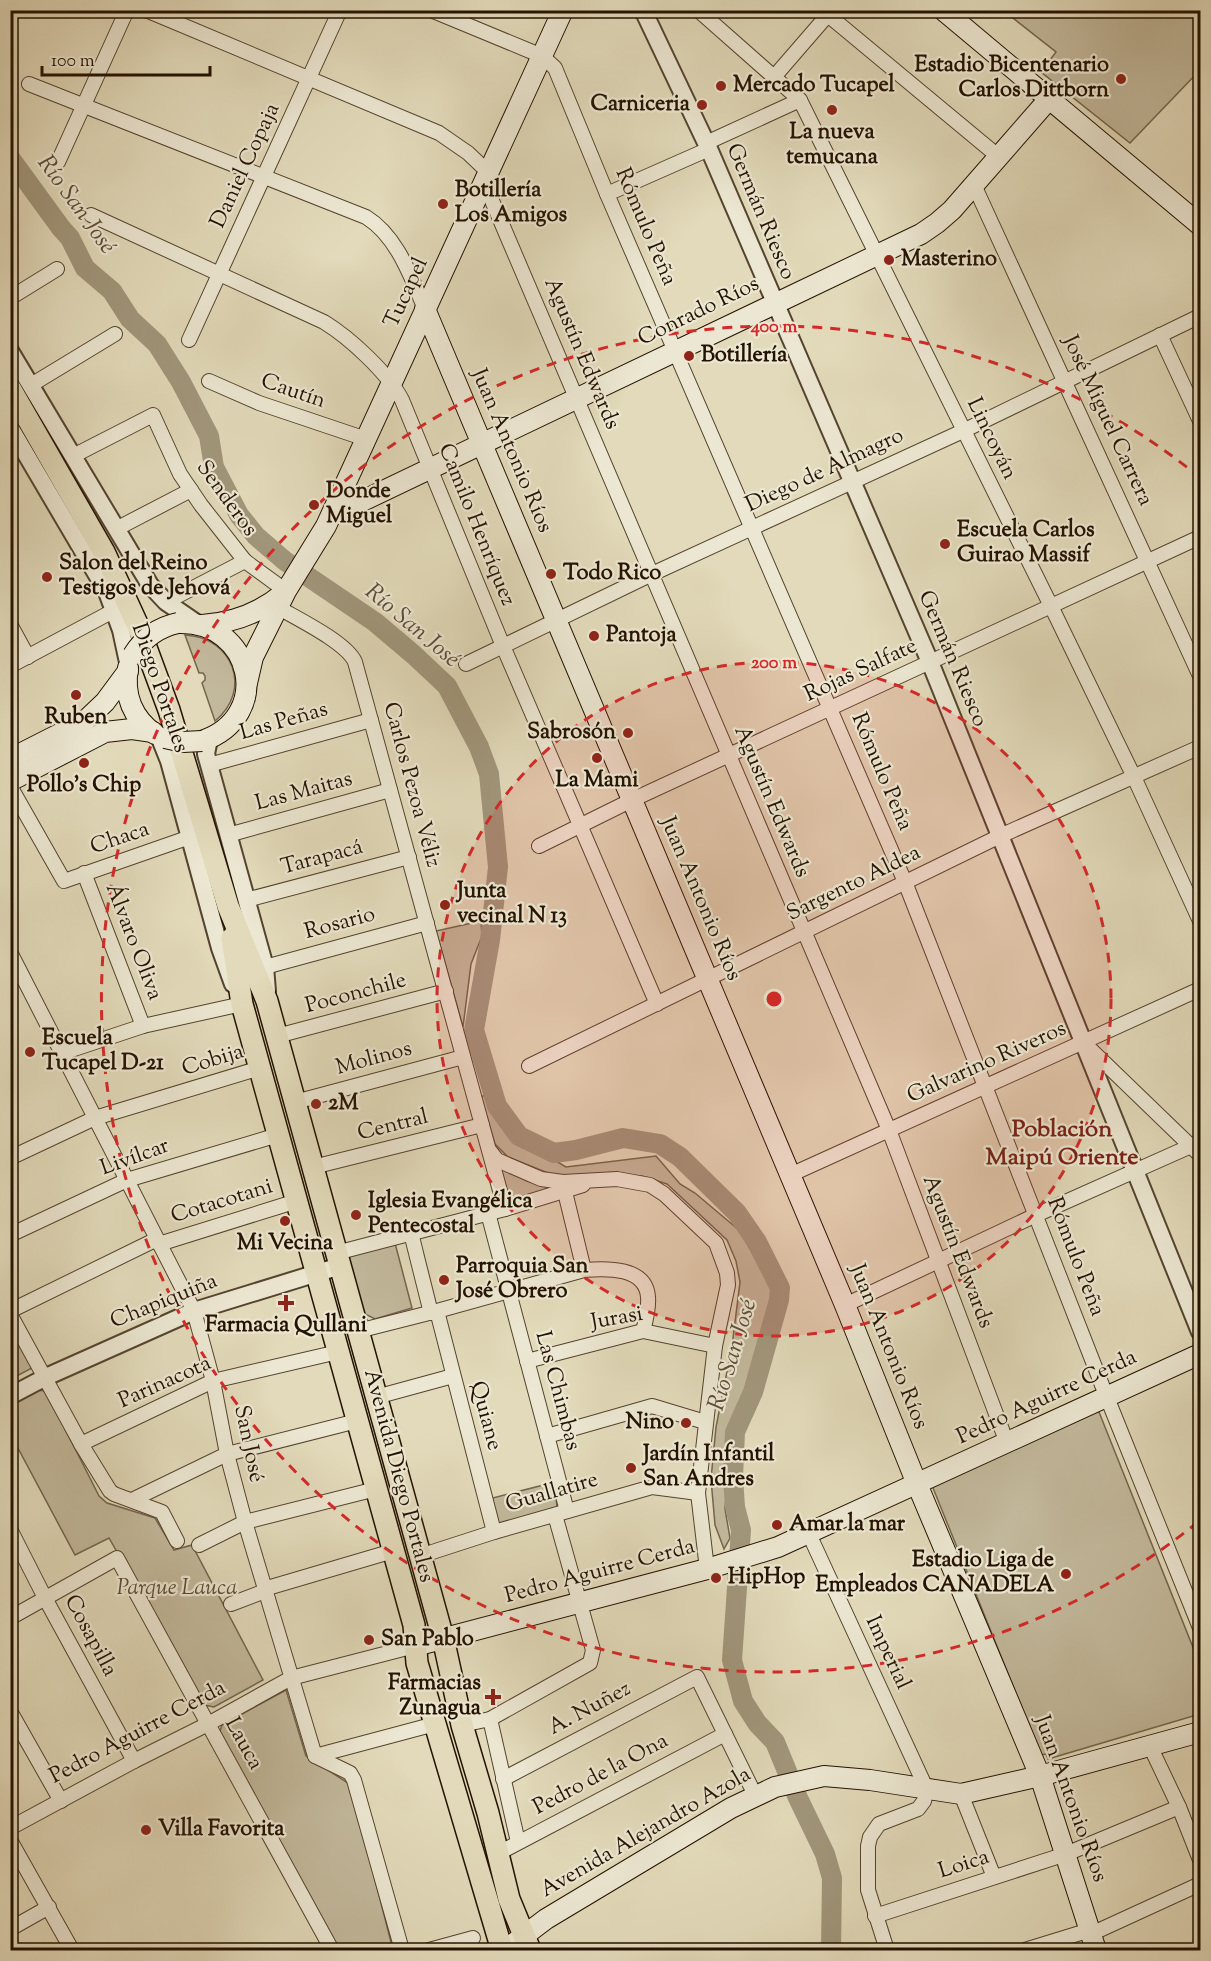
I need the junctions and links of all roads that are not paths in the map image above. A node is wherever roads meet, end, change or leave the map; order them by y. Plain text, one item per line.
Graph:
1 (128, 10) edge
2 (146, 10) edge
3 (340, 10) edge
4 (431, 10) edge
5 (563, 10) edge
6 (643, 10) edge
7 (698, 10) edge
8 (943, 10) edge
9 (830, 13) edge
10 (542, 56) junction
11 (774, 77) junction
12 (309, 79) junction
13 (29, 84) dead end
14 (1049, 99) junction
15 (800, 100) junction
16 (84, 106) junction
17 (707, 146) junction
18 (999, 157) junction
19 (58, 162) dead end
20 (264, 177) junction
21 (486, 177) junction
22 (974, 185) junction
23 (607, 194) junction
24 (91, 215) dead end
25 (1200, 225) edge
26 (877, 255) junction
27 (57, 269) dead end
28 (219, 274) junction
29 (10, 298) edge
30 (774, 303) junction
31 (425, 309) junction
32 (1200, 316) edge
33 (115, 334) dead end
34 (1160, 335) junction
35 (189, 340) dead end
36 (10, 351) edge
37 (676, 351) junction
38 (209, 381) dead end
39 (1065, 381) junction
40 (392, 383) junction
41 (21, 387) edge
42 (577, 398) junction
43 (1200, 421) edge
44 (10, 427) edge
45 (963, 430) junction
46 (366, 440) junction
47 (482, 443) junction
48 (16, 447) edge
49 (73, 456) junction
50 (430, 468) junction
51 (851, 482) junction
52 (190, 490) junction
53 (331, 516) junction
54 (752, 528) junction
55 (116, 529) junction
56 (1200, 537) edge
57 (245, 561) junction
58 (1149, 561) junction
59 (652, 574) junction
60 (286, 594) junction
61 (166, 602) junction
62 (1051, 606) junction
63 (115, 610) junction
64 (557, 620) junction
65 (10, 624) edge
66 (193, 624) junction
67 (503, 646) junction
68 (28, 657) junction
69 (930, 662) junction
70 (130, 664) junction
71 (466, 664) dead end
72 (10, 666) edge
73 (1200, 676) edge
74 (247, 683) junction
75 (831, 708) junction
76 (371, 720) junction
77 (159, 736) junction
78 (205, 740) junction
79 (1200, 747) edge
80 (728, 756) junction
81 (209, 765) junction
82 (13, 768) edge
83 (1134, 777) junction
84 (390, 790) junction
85 (632, 800) junction
86 (581, 826) junction
87 (228, 835) junction
88 (1000, 836) junction
89 (190, 837) junction
90 (540, 846) dead end
91 (409, 857) junction
92 (84, 873) junction
93 (905, 882) junction
94 (237, 903) junction
95 (1200, 921) edge
96 (427, 923) junction
97 (804, 932) junction
98 (10, 952) edge
99 (265, 967) junction
100 (708, 979) junction
101 (1200, 989) edge
102 (446, 992) junction
103 (267, 1001) junction
104 (242, 1004) junction
105 (657, 1004) junction
106 (144, 1026) junction
107 (277, 1036) junction
108 (1083, 1042) junction
109 (62, 1053) junction
110 (464, 1057) junction
111 (529, 1066) dead end
112 (260, 1068) junction
113 (985, 1087) junction
114 (295, 1102) junction
115 (95, 1118) junction
116 (482, 1125) junction
117 (889, 1130) junction
118 (278, 1135) junction
119 (1198, 1148) edge
120 (489, 1150) junction
121 (10, 1158) edge
122 (313, 1167) junction
123 (1135, 1171) junction
124 (790, 1175) junction
125 (126, 1180) junction
126 (596, 1181) junction
127 (566, 1192) junction
128 (297, 1201) junction
129 (506, 1209) junction
130 (488, 1213) junction
131 (1036, 1215) junction
132 (411, 1233) junction
133 (10, 1235) edge
134 (158, 1242) junction
135 (338, 1260) junction
136 (938, 1262) junction
137 (584, 1270) junction
138 (316, 1273) junction
139 (509, 1291) junction
140 (845, 1305) junction
141 (194, 1311) junction
142 (434, 1312) junction
143 (10, 1313) edge
144 (358, 1331) junction
145 (643, 1331) junction
146 (1200, 1332) edge
147 (715, 1346) junction
148 (338, 1352) junction
149 (1200, 1354) edge
150 (527, 1361) junction
151 (453, 1376) junction
152 (46, 1377) junction
153 (213, 1381) junction
154 (10, 1396) edge
155 (376, 1397) junction
156 (1107, 1397) junction
157 (357, 1421) junction
158 (705, 1422) junction
159 (547, 1436) junction
160 (1007, 1443) junction
161 (81, 1444) junction
162 (227, 1454) junction
163 (917, 1484) junction
164 (376, 1489) junction
165 (698, 1493) junction
166 (132, 1500) junction
167 (561, 1513) junction
168 (245, 1522) junction
169 (10, 1529) edge
170 (494, 1532) junction
171 (809, 1533) junction
172 (177, 1541) dead end
173 (199, 1545) dead end
174 (393, 1551) junction
175 (420, 1556) junction
176 (716, 1567) junction
177 (265, 1590) junction
178 (45, 1598) junction
179 (579, 1602) junction
180 (231, 1604) dead end
181 (10, 1618) edge
182 (1200, 1628) edge
183 (443, 1638) junction
184 (415, 1646) junction
185 (291, 1678) junction
186 (10, 1711) edge
187 (490, 1719) junction
188 (208, 1724) junction
189 (435, 1724) junction
190 (462, 1725) junction
191 (1200, 1732) edge
192 (725, 1734) junction
193 (1150, 1746) junction
194 (315, 1756) junction
195 (134, 1761) junction
196 (1040, 1776) junction
197 (503, 1779) junction
198 (927, 1790) junction
199 (962, 1794) junction
200 (755, 1795) junction
201 (60, 1802) junction
202 (1179, 1808) junction
203 (10, 1828) edge
204 (10, 1840) edge
205 (518, 1842) junction
206 (497, 1854) junction
207 (1066, 1854) junction
208 (1200, 1860) edge
209 (994, 1877) junction
210 (1200, 1884) edge
211 (49, 1907) junction
212 (875, 1916) junction
213 (10, 1929) edge
214 (473, 1938) dead end
215 (1092, 1938) edge
216 (526, 1943) edge
217 (72, 1950) edge
218 (332, 1950) edge
219 (402, 1950) edge
220 (429, 1950) edge
221 (504, 1950) edge
222 (887, 1950) edge
223 (1025, 1950) edge

1 - 16 street
2 - 12 street, Agustín Edwards
3 - 12 street, Daniel Copaja
4 - 10 street
5 - 10 main road, Tucapel
6 - 17 street, Germán Riesco
7 - 11 street, Lincoyán
8 - 14 main road
9 - 11 street
9 - 18 street
10 - 21 main road, Tucapel
10 - 23 street, Rómulo Peña
11 - 15 street, Lincoyán
12 - 20 street, Daniel Copaja
12 - 21 street, Agustín Edwards
13 - 16 street, Juan Antonio Ríos
14 - 18 main road, Conrado Ríos
14 - 25 main road
15 - 17 street
15 - 26 street, Lincoyán
16 - 19 street
16 - 20 street, Juan Antonio Ríos
17 - 23 street
17 - 30 street, Germán Riesco
18 - 22 main road, Conrado Ríos
20 - 28 street, Daniel Copaja
20 - 31 street, Juan Antonio Ríos
21 - 31 main road, Tucapel
21 - 42 street, Agustín Edwards
22 - 26 main road, Conrado Ríos
22 - 39 street, José Miguel Carrera
23 - 37 street, Rómulo Peña
24 - 28 street, Camilo Henríquez
26 - 30 main road, Conrado Ríos
26 - 45 street, Lincoyán
27 - 29 street
28 - 35 street, Daniel Copaja
28 - 40 street, Camilo Henríquez
30 - 37 main road, Conrado Ríos
30 - 51 street, Germán Riesco
31 - 40 main road, Tucapel
31 - 47 main road, Juan Antonio Ríos
32 - 34 street, Diego de Almagro
33 - 41 street
34 - 39 street, Diego de Almagro
34 - 43 street
36 - 41 street, Diego Portales
37 - 42 main road, Conrado Ríos
37 - 54 street, Rómulo Peña
38 - 46 street, Cautín
39 - 45 street, Diego de Almagro
39 - 58 street, José Miguel Carrera
40 - 46 main road, Tucapel
40 - 50 street, Camilo Henríquez
41 - 49 street, Diego Portales
41 - 94 main road, Diego Portales
42 - 47 main road, Conrado Ríos
42 - 59 street, Agustín Edwards
44 - 48 street, Diego Portales
45 - 51 street, Diego de Almagro
45 - 62 street, Lincoyán
46 - 53 main road, Tucapel
47 - 50 main road, Conrado Ríos
47 - 64 main road, Juan Antonio Ríos
48 - 63 street, Diego Portales
49 - 52 street, Senderos
49 - 55 street, Diego Portales
50 - 53 main road, Conrado Ríos
50 - 67 street, Camilo Henríquez
51 - 54 street, Diego de Almagro
51 - 69 street, Germán Riesco
52 - 55 street
52 - 57 street, Senderos
53 - 60 main road, Tucapel
54 - 59 street, Diego de Almagro
54 - 75 street, Rómulo Peña
55 - 61 street, Diego Portales
56 - 58 street, Rojas Salfate
57 - 60 street, Senderos
57 - 61 street
58 - 62 street, Rojas Salfate
58 - 73 street, José Miguel Carrera
59 - 64 street, Diego de Almagro
59 - 80 street, Agustín Edwards
60 - 66 main road, Tucapel
60 - 74 main road, Tucapel
60 - 76 street, Carlos Pezoa Véliz
61 - 66 street, Diego Portales
62 - 69 street, Rojas Salfate
62 - 83 street, Lincoyán
63 - 68 street
63 - 70 street, Diego Portales
64 - 67 street, Diego de Almagro
64 - 85 main road, Juan Antonio Ríos
65 - 68 street
66 - 70 main road, bridge
66 - 74 main road
67 - 71 street, Diego de Almagro
67 - 86 street, Camilo Henríquez
68 - 72 street
69 - 75 street, Rojas Salfate
69 - 88 street, Germán Riesco
70 - 77 main road
70 - 82 main road
74 - 78 main road
75 - 80 street, Rojas Salfate
75 - 93 street, Rómulo Peña
76 - 81 street, Las Peñas
76 - 84 street, Carlos Pezoa Véliz
77 - 78 main road, bridge
77 - 82 main road
77 - 89 street, Diego Portales
78 - 81 street, Diego Portales
79 - 83 street, Sargento Aldea
80 - 85 street, Rojas Salfate
80 - 97 street, Agustín Edwards
81 - 87 street, Diego Portales
82 - 92 street, Chaca
83 - 88 street, Sargento Aldea
83 - 95 street, Lincoyán
84 - 87 street, Las Maitas
84 - 91 street, Carlos Pezoa Véliz
85 - 86 street, Rojas Salfate
85 - 100 main road, Juan Antonio Ríos
86 - 90 street, Rojas Salfate
86 - 105 street, Camilo Henríquez
87 - 94 street, Diego Portales
88 - 93 street, Sargento Aldea
88 - 108 street, Germán Riesco
89 - 92 street, Chaca
89 - 104 street, Diego Portales
91 - 94 street, Tarapacá
91 - 96 street, Carlos Pezoa Véliz
92 - 106 street, Álvaro Oliva
93 - 97 street, Sargento Aldea
93 - 113 street, Rómulo Peña
94 - 99 street, Diego Portales
94 - 103 main road, Diego Portales
94 - 104 main road, Diego Portales
96 - 99 street, Rosario
96 - 102 street, Carlos Pezoa Véliz
97 - 100 street, Sargento Aldea
97 - 117 street, Agustín Edwards
98 - 109 street, San José
99 - 103 street, Diego Portales
100 - 105 street, Sargento Aldea
100 - 124 main road, Juan Antonio Ríos
101 - 108 street, Galvarino Riveros
102 - 107 street, Poconchile
102 - 110 street, Carlos Pezoa Véliz
103 - 107 main road, Avenida Diego Portales
104 - 106 street
104 - 112 main road, Avenida Diego Portales
105 - 111 street, Sargento Aldea
106 - 109 street
107 - 114 main road, Avenida Diego Portales
108 - 113 street, Galvarino Riveros
108 - 119 street
108 - 123 street, Germán Riesco
109 - 115 street, San José
110 - 114 street, Molinos
110 - 116 street, Carlos Pezoa Véliz
112 - 115 street, Cobija
112 - 118 main road, Avenida Diego Portales
113 - 117 street, Galvarino Riveros
113 - 131 street, Rómulo Peña
114 - 122 main road, Avenida Diego Portales
115 - 121 street, Cobija
115 - 125 street, San José
116 - 120 street, Carlos Pezoa Véliz
116 - 122 street, Central
117 - 124 street, Galvarino Riveros
117 - 136 street, Agustín Edwards
118 - 125 street, Livílcar
118 - 128 main road, Avenida Diego Portales
119 - 123 street
120 - 126 street
120 - 129 street, Carlos Pezoa Véliz
122 - 135 main road, Avenida Diego Portales
123 - 131 street
123 - 146 street, Germán Riesco
124 - 140 main road, Juan Antonio Ríos
125 - 133 street, Livílcar
125 - 134 street, San José
126 - 127 street, Chapiquiña
126 - 147 street
127 - 129 street, Chapiquiña
127 - 137 street
128 - 134 street, Cotacotani
128 - 138 main road, Avenida Diego Portales
129 - 130 street, Chapiquiña
130 - 132 street, Chapiquiña
130 - 139 street, Las Chimbas
131 - 136 street
131 - 156 street, Rómulo Peña
132 - 135 street, Chapiquiña
132 - 142 street, Quiane
134 - 141 street, San José
134 - 143 street, Cotacotani
135 - 138 street, Chapiquiña
135 - 144 main road, Avenida Diego Portales
136 - 140 street
136 - 160 street, Agustín Edwards
137 - 139 street
137 - 145 street
138 - 141 street, Chapiquiña
138 - 148 main road, Avenida Diego Portales
139 - 142 street
139 - 150 street, Las Chimbas
140 - 163 main road, Juan Antonio Ríos
141 - 152 street, Chapiquiña
141 - 153 street, San José
142 - 144 street
142 - 151 street, Quiane
143 - 152 street
144 - 155 main road, Avenida Diego Portales
145 - 147 street, Jurasi
145 - 150 street, Jurasi
147 - 158 street
148 - 153 street, Parinacota
148 - 157 main road, Avenida Diego Portales
149 - 156 main road, Pedro Aguirre Cerda
150 - 159 street, Las Chimbas
151 - 155 street
151 - 170 street, Quiane
152 - 154 street, Chapiquiña
152 - 161 street
153 - 161 street, Parinacota
153 - 162 street, San José
155 - 175 main road, Avenida Diego Portales
156 - 160 main road, Pedro Aguirre Cerda
156 - 182 street, Rómulo Peña
157 - 162 street
157 - 164 main road, Avenida Diego Portales
158 - 159 street
158 - 165 street
159 - 167 street, Las Chimbas
160 - 163 main road, Pedro Aguirre Cerda
161 - 166 street
162 - 166 street
162 - 168 street, San José
163 - 171 main road, Pedro Aguirre Cerda
163 - 196 main road, Juan Antonio Ríos
164 - 168 street
164 - 174 main road, Avenida Diego Portales
165 - 167 street, Guallatire
165 - 176 street
166 - 172 street
167 - 170 street, Guallatire
167 - 179 street, Las Chimbas
168 - 173 street
168 - 177 street, San José
169 - 178 street, Cosapilla
170 - 175 street, Guallatire
171 - 176 main road, Pedro Aguirre Cerda
171 - 198 street, Imperial
174 - 177 street
174 - 184 main road, Avenida Diego Portales
175 - 183 main road, Avenida Diego Portales
176 - 179 main road, Pedro Aguirre Cerda
177 - 180 street
177 - 185 street, San José
178 - 181 street
178 - 188 street, Lauca
178 - 195 street, Cosapilla
179 - 183 main road, Pedro Aguirre Cerda
179 - 187 street, Las Chimbas
183 - 184 main road, Pedro Aguirre Cerda
183 - 190 main road, Avenida Diego Portales
184 - 185 street, Pedro Aguirre Cerda
184 - 189 main road, Avenida Diego Portales
185 - 188 street, Pedro Aguirre Cerda
185 - 194 street, San José
186 - 201 street
187 - 190 street
187 - 197 street
188 - 195 street, Pedro Aguirre Cerda
188 - 218 street, Lauca
189 - 194 street
189 - 221 main road, Avenida Diego Portales
190 - 206 main road, Avenida Diego Portales
191 - 193 main road, Avenida Alejandro Azola
192 - 197 street, A. Nuñez
192 - 200 street
192 - 205 street, Pedro de la Ona
193 - 196 main road, Avenida Alejandro Azola
193 - 202 street
194 - 219 street
195 - 201 street, Pedro Aguirre Cerda
196 - 199 main road, Avenida Alejandro Azola
196 - 207 main road, Juan Antonio Ríos
197 - 205 street
198 - 199 main road, Avenida Alejandro Azola
198 - 200 main road, Avenida Alejandro Azola
198 - 212 street
199 - 209 street
200 - 216 main road, Avenida Alejandro Azola
201 - 203 street, Pedro Aguirre Cerda
202 - 207 street, Loica
202 - 208 street
204 - 211 street
205 - 206 street, Pedro de la Ona
206 - 216 main road, Avenida Diego Portales
207 - 209 street, Loica
207 - 215 main road, Juan Antonio Ríos
209 - 212 street, Loica
210 - 215 street
211 - 213 street
211 - 217 street
212 - 222 street
214 - 220 street
215 - 223 street
216 - 221 main road, Avenida Alejandro Azola

